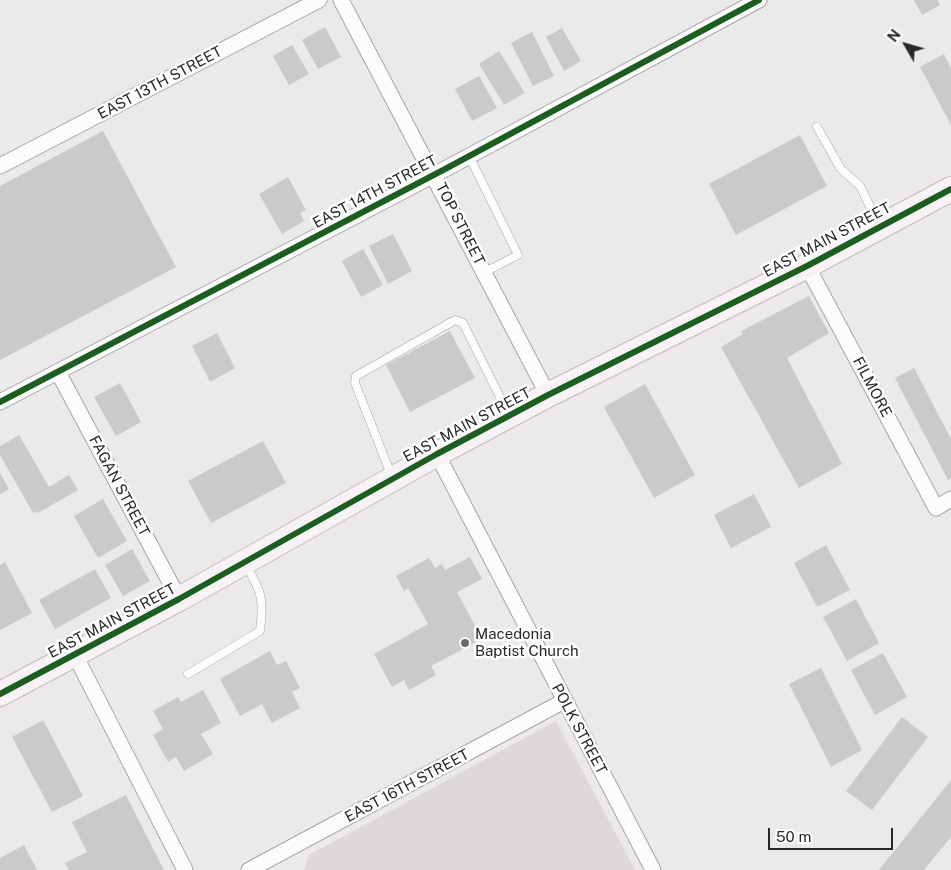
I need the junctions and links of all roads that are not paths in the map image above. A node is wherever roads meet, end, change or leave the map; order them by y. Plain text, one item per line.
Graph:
1 (319, 0) edge
2 (341, 0) edge
3 (759, 0) edge
4 (817, 127) dead end
5 (470, 156) junction
6 (0, 166) edge
7 (434, 175) junction
8 (951, 188) edge
9 (880, 227) junction
10 (808, 266) junction
11 (484, 272) junction
12 (58, 372) junction
13 (548, 395) junction
14 (0, 402) edge
15 (509, 416) junction
16 (437, 454) junction
17 (393, 479) junction
18 (951, 499) edge
19 (245, 563) junction
20 (180, 600) junction
21 (75, 655) junction
22 (188, 674) dead end
23 (0, 694) edge
24 (564, 701) junction
25 (185, 870) edge
26 (249, 870) edge
27 (652, 870) edge

1 - 6 street, EAST 13TH STREET
2 - 7 street, TOP STREET
3 - 5 street, EAST 14TH STREET
4 - 9 lane
5 - 7 street, EAST 14TH STREET
5 - 11 lane
7 - 11 street, TOP STREET
7 - 12 street, EAST 14TH STREET
8 - 9 main road, EAST MAIN STREET
9 - 10 main road, EAST MAIN STREET
10 - 13 main road, EAST MAIN STREET
10 - 18 street, FILMORE
11 - 13 street, TOP STREET
12 - 14 street, EAST 14TH STREET
12 - 20 street, FAGAN STREET
13 - 15 main road, EAST MAIN STREET
15 - 16 main road, EAST MAIN STREET
15 - 17 lane
16 - 17 main road, EAST MAIN STREET
16 - 24 street, POLK STREET
17 - 19 main road, EAST MAIN STREET
19 - 20 main road, EAST MAIN STREET
19 - 22 lane
20 - 21 main road, EAST MAIN STREET
21 - 23 main road, EAST MAIN STREET
21 - 25 street
24 - 26 street, EAST 16TH STREET
24 - 27 street, POLK STREET

